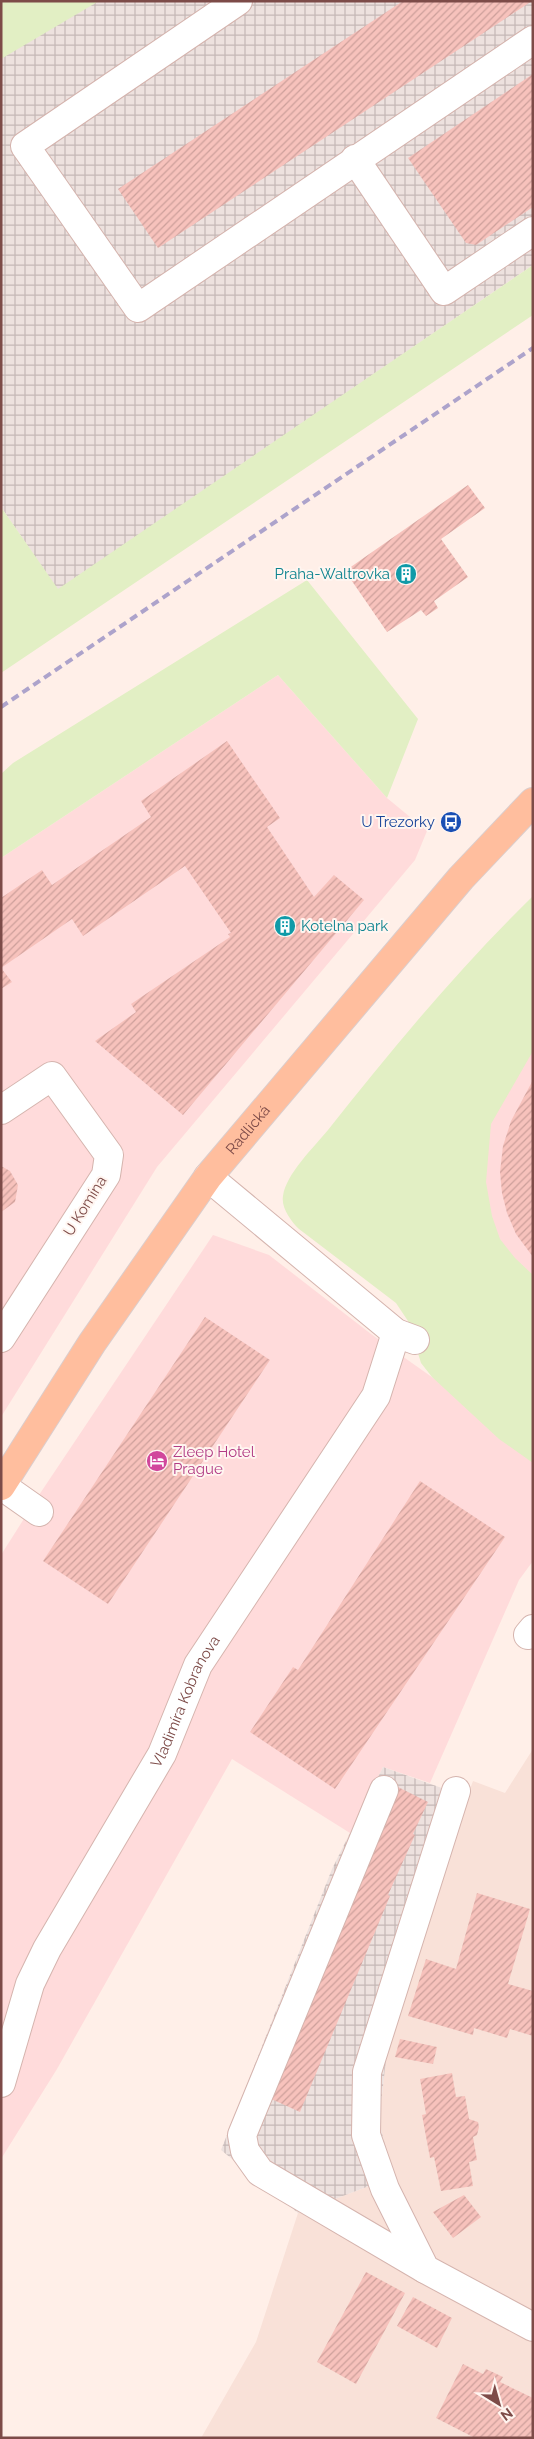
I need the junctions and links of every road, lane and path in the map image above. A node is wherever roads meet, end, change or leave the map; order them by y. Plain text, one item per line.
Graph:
1 (238, 1) edge
2 (533, 40) edge
3 (356, 158) junction
4 (533, 231) edge
5 (533, 802) edge
6 (1, 1110) edge
7 (208, 1177) junction
8 (1, 1338) edge
9 (2, 1486) edge
10 (39, 1512) dead end
11 (384, 1790) dead end
12 (456, 1791) dead end
13 (1, 2083) edge
14 (425, 2269) junction
15 (533, 2328) edge

1 - 3 street
2 - 3 street
3 - 4 street
5 - 7 main road, Radlická
6 - 8 street, U Komína
7 - 9 main road, Radlická
7 - 13 street, Vladimíra Kobranova
9 - 10 street
11 - 14 street
12 - 14 street
14 - 15 street

